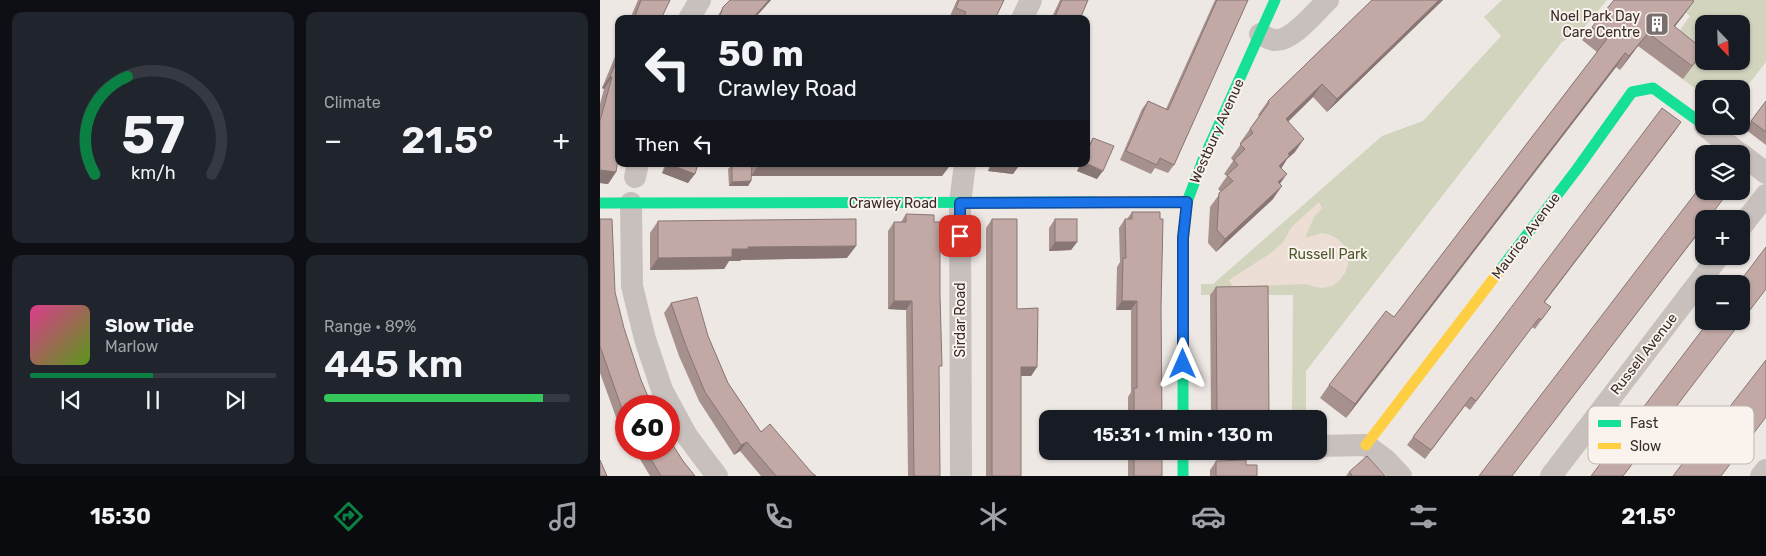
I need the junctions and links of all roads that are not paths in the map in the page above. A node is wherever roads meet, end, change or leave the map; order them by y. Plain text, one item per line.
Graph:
1 (700, 0) edge
2 (1031, 0) edge
3 (1275, 0) edge
4 (1328, 0) edge
5 (691, 15) edge
6 (1024, 15) edge
7 (1260, 34) junction
8 (1695, 119) edge
9 (1716, 135) edge
10 (1729, 145) edge
11 (1750, 161) edge
12 (965, 167) edge
13 (1766, 173) edge
14 (1766, 195) edge
15 (1187, 202) junction
16 (600, 203) edge
17 (631, 203) junction
18 (960, 203) junction
19 (1750, 215) edge
20 (1712, 265) edge
21 (1604, 406) edge
22 (1183, 410) edge
23 (1588, 428) edge
24 (1366, 445) junction
25 (1327, 446) edge
26 (1183, 460) edge
27 (1766, 470) edge
28 (717, 476) edge
29 (961, 476) edge
30 (1183, 476) edge
31 (1401, 476) edge
32 (1551, 476) edge
33 (1761, 476) edge

1 - 5 street
2 - 6 street
3 - 7 street, Westbury Avenue
4 - 7 street
7 - 15 street, Westbury Avenue
8 - 24 street, Maurice Avenue
9 - 10 street, Maurice Avenue
11 - 13 street, Maurice Avenue
12 - 18 street, Sirdar Road
14 - 19 street
15 - 18 street, Crawley Road
15 - 22 street, Westbury Avenue
16 - 17 street, Crawley Road
17 - 18 street, Crawley Road
17 - 28 street
18 - 29 street, Sirdar Road
20 - 21 street, Russell Avenue
23 - 32 street, Russell Avenue
24 - 25 street
24 - 31 street
26 - 30 street
27 - 33 street

